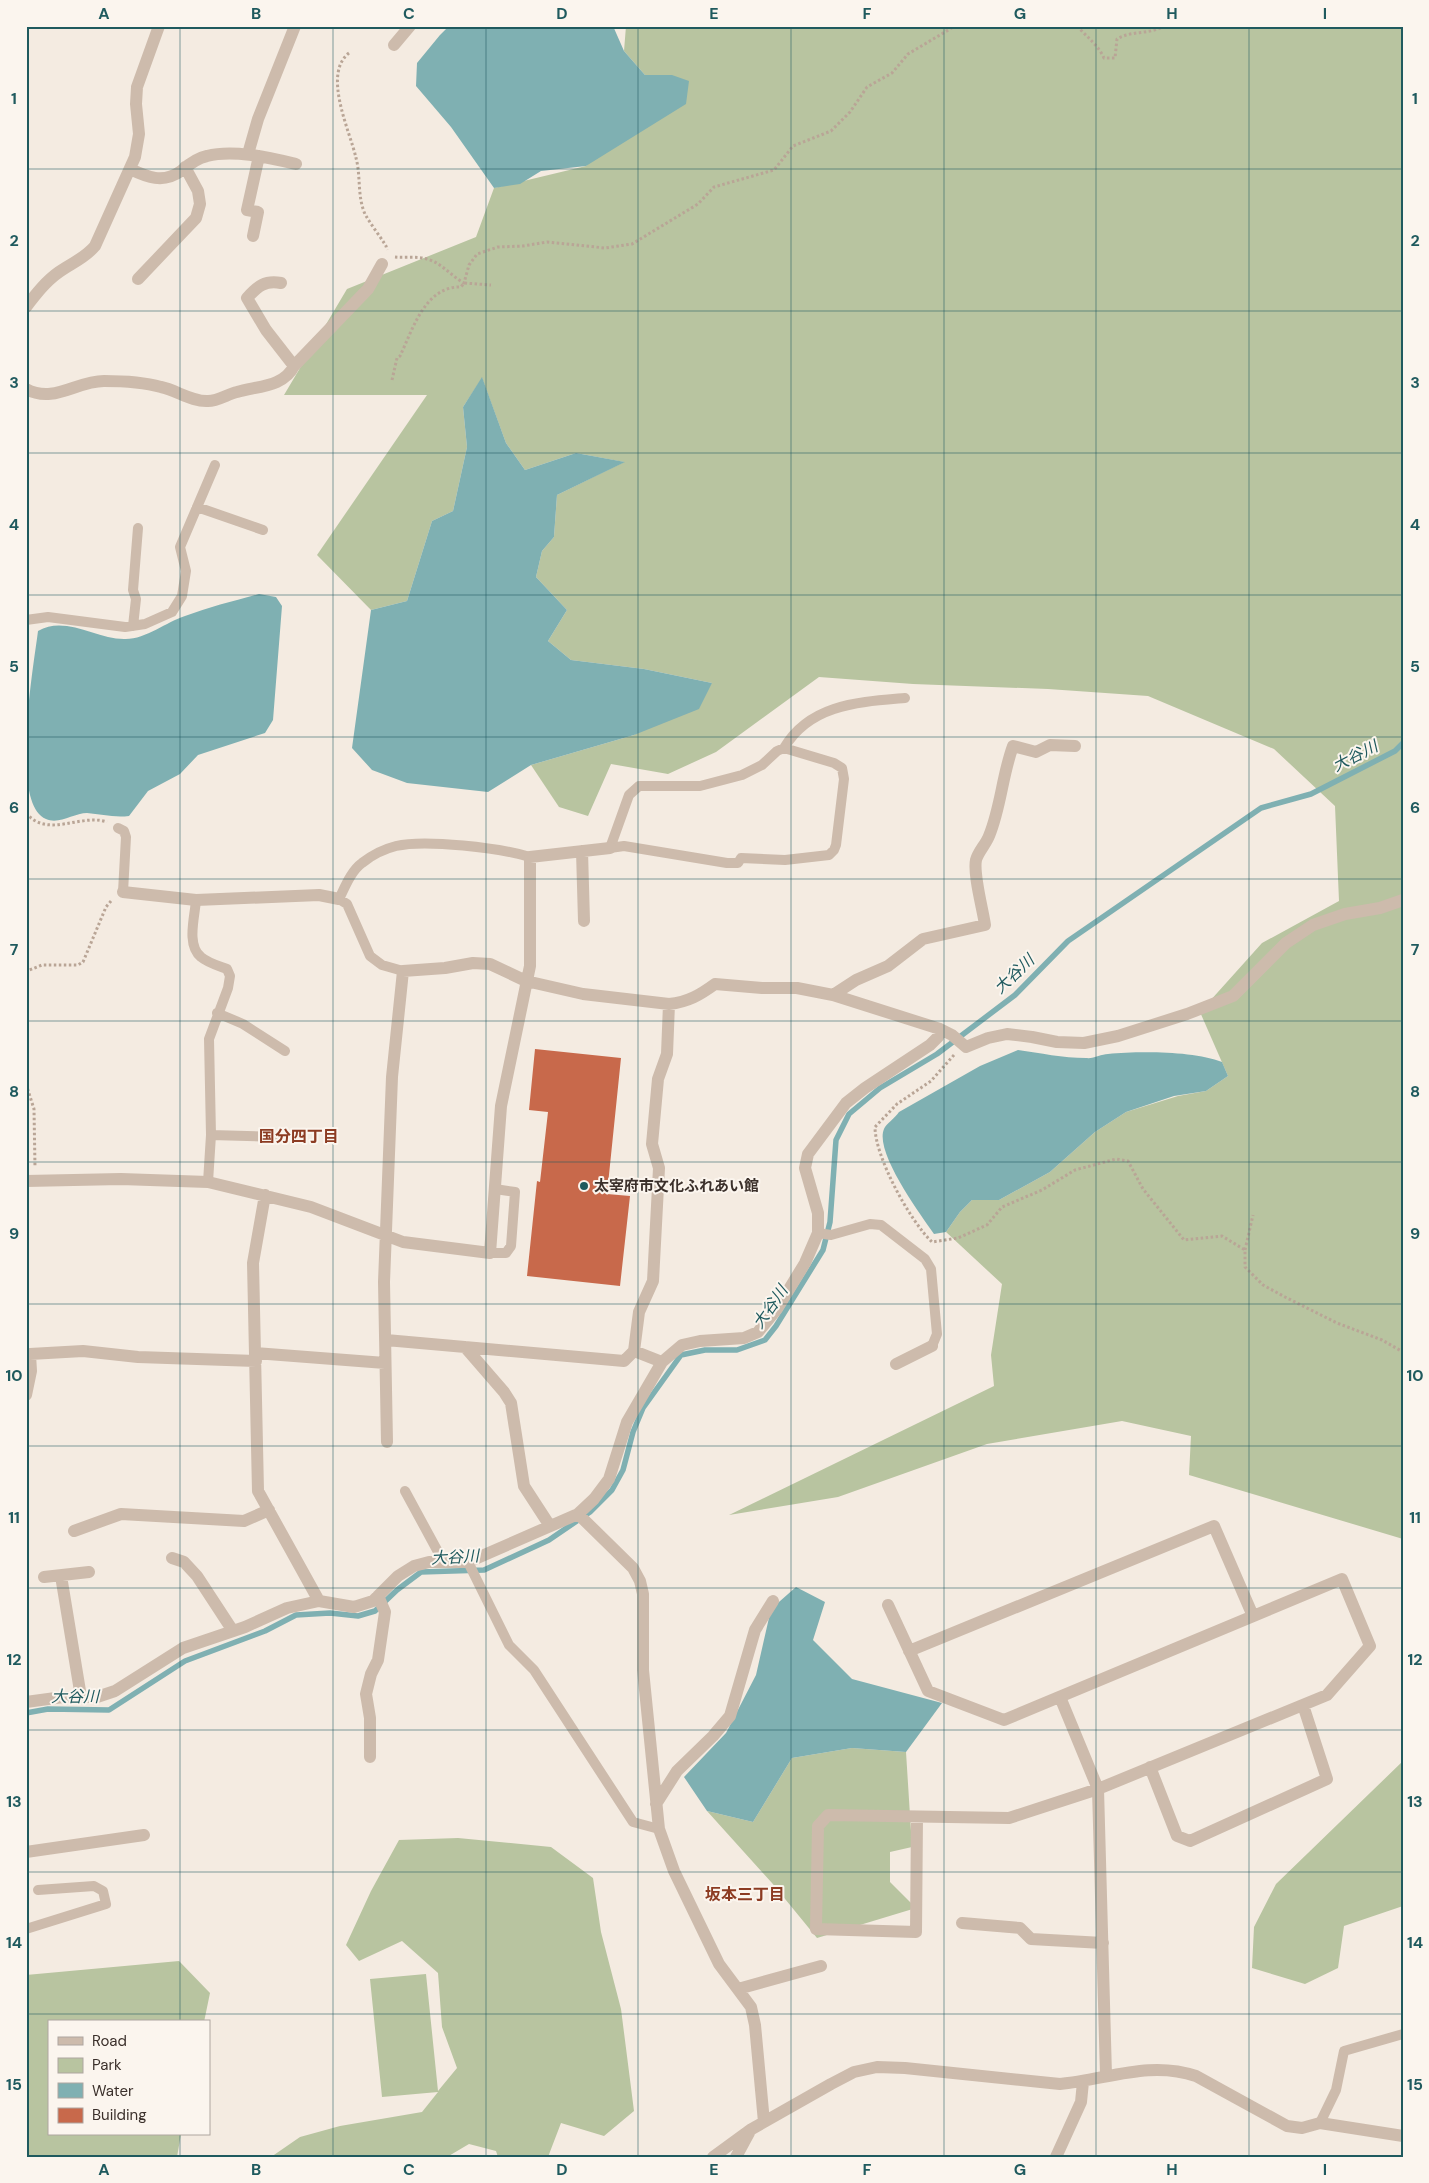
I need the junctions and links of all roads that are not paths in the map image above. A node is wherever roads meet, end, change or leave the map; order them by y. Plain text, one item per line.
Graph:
1 (159, 26) edge
2 (295, 26) edge
3 (410, 26) edge
4 (394, 45) dead end
5 (253, 155) junction
6 (296, 164) dead end
7 (185, 167) junction
8 (130, 169) junction
9 (253, 236) dead end
10 (384, 260) road end
11 (138, 279) dead end
12 (281, 283) dead end
13 (26, 307) edge
14 (294, 366) junction
15 (26, 389) edge
16 (214, 465) dead end
17 (197, 507) junction
18 (138, 528) dead end
19 (263, 530) dead end
20 (26, 620) edge
21 (133, 626) junction
22 (906, 698) dead end
23 (1075, 746) dead end
24 (784, 748) junction
25 (118, 828) road end
26 (610, 848) junction
27 (582, 851) junction
28 (530, 857) junction
29 (123, 892) joint
30 (339, 899) junction
31 (196, 900) junction
32 (1403, 900) edge
33 (584, 921) dead end
34 (403, 971) junction
35 (526, 981) junction
36 (832, 995) junction
37 (669, 1004) junction
38 (217, 1013) junction
39 (940, 1030) junction
40 (284, 1051) dead end
41 (211, 1135) junction
42 (280, 1137) dead end
43 (31, 1181) edge
44 (208, 1182) junction
45 (495, 1189) junction
46 (265, 1195) junction
47 (818, 1233) junction
48 (387, 1237) junction
49 (490, 1253) junction
50 (386, 1340) junction
51 (932, 1346) joint
52 (465, 1347) junction
53 (634, 1351) junction
54 (28, 1353) edge
55 (256, 1357) junction
56 (662, 1362) junction
57 (385, 1363) junction
58 (896, 1364) dead end
59 (26, 1394) edge
60 (386, 1442) dead end
61 (405, 1491) dead end
62 (269, 1510) junction
63 (578, 1514) junction
64 (550, 1526) junction
65 (74, 1531) dead end
66 (172, 1558) dead end
67 (443, 1561) junction
68 (468, 1562) junction
69 (89, 1572) dead end
70 (61, 1576) junction
71 (44, 1577) dead end
72 (378, 1596) junction
73 (319, 1601) junction
74 (773, 1601) dead end
75 (888, 1605) dead end
76 (1253, 1616) junction
77 (233, 1631) junction
78 (909, 1651) junction
79 (1060, 1697) junction
80 (81, 1698) junction
81 (26, 1702) edge
82 (1303, 1705) junction
83 (370, 1757) dead end
84 (1150, 1768) junction
85 (1098, 1789) junction
86 (656, 1804) junction
87 (918, 1816) junction
88 (659, 1829) junction
89 (144, 1835) dead end
90 (26, 1852) edge
91 (38, 1890) dead end
92 (962, 1923) dead end
93 (26, 1929) edge
94 (1104, 1943) junction
95 (820, 1966) dead end
96 (738, 1989) junction
97 (1403, 2034) edge
98 (1106, 2075) junction
99 (1083, 2082) junction
100 (764, 2122) junction
101 (1320, 2123) junction
102 (750, 2130) junction
103 (1403, 2136) edge
104 (713, 2157) edge
105 (736, 2157) edge
106 (1056, 2157) edge

1 - 8 street
2 - 5 street
3 - 4 street
5 - 6 street
5 - 7 street
5 - 9 street
7 - 8 street
7 - 11 street
8 - 13 street
10 - 14 street
12 - 14 street
14 - 15 street
16 - 17 lane
17 - 19 lane
17 - 21 lane
18 - 21 lane
20 - 21 lane
22 - 24 lane
23 - 36 street
24 - 26 lane
24 - 26 lane
25 - 29 lane
26 - 27 street
27 - 28 street
27 - 33 street
28 - 30 lane
28 - 35 street
29 - 31 street
30 - 31 street
30 - 34 lane
31 - 38 lane
32 - 39 street
34 - 35 street
34 - 48 street
35 - 37 street
35 - 45 street
36 - 37 street
36 - 39 street
37 - 53 street
38 - 40 lane
38 - 41 lane
39 - 47 street
41 - 42 lane
41 - 44 lane
43 - 44 street
44 - 46 street
45 - 49 street
45 - 49 lane
46 - 48 street
46 - 55 street
47 - 51 lane
47 - 56 street
48 - 49 street
48 - 50 street
50 - 52 street
50 - 57 street
51 - 58 street
52 - 53 street
52 - 64 street
53 - 56 street
54 - 55 street
54 - 59 street
55 - 57 street
55 - 62 street
56 - 63 street
57 - 60 street
61 - 67 lane
62 - 65 street
62 - 73 street
63 - 64 street
63 - 86 street
64 - 68 street
66 - 77 street
67 - 68 street
67 - 72 street
68 - 88 lane
69 - 70 street
70 - 71 street
70 - 80 street
72 - 73 street
72 - 83 street
73 - 77 street
74 - 86 street
75 - 78 street
76 - 78 street
76 - 79 street
76 - 82 street
77 - 80 street
78 - 79 street
79 - 85 street
80 - 81 street
82 - 84 street
82 - 84 street
84 - 85 street
85 - 87 street
85 - 94 street
86 - 88 street
87 - 87 street
88 - 96 street
89 - 90 street
91 - 93 lane
92 - 94 street
94 - 98 street
95 - 96 street
96 - 100 street
97 - 101 lane
98 - 99 street
98 - 101 street
99 - 100 street
99 - 106 street
100 - 102 street
101 - 103 street
102 - 104 street
102 - 105 street

